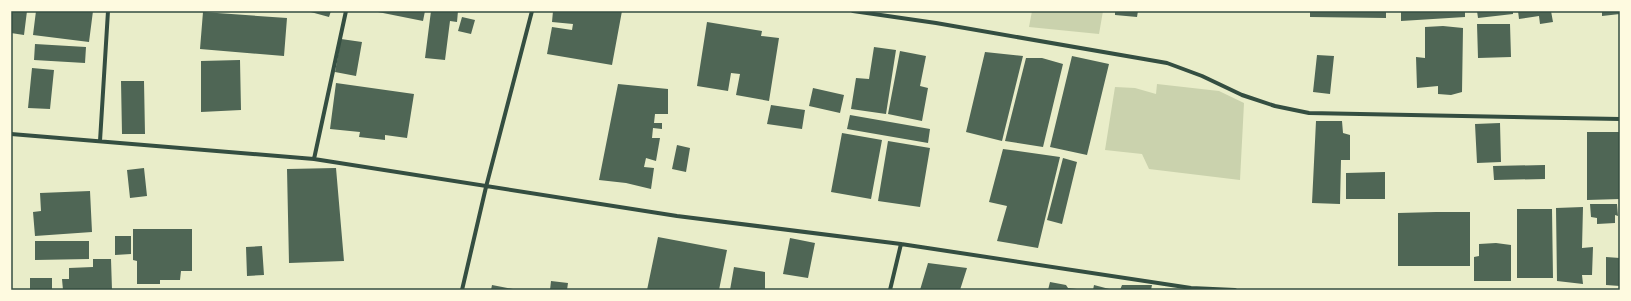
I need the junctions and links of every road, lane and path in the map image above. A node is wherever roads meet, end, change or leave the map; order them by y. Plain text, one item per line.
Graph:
1 (108, 11) edge
2 (346, 11) edge
3 (532, 11) edge
4 (854, 11) edge
5 (1620, 119) edge
6 (11, 134) edge
7 (100, 141) junction
8 (314, 159) junction
9 (486, 187) junction
10 (901, 244) junction
11 (462, 290) edge
12 (890, 290) edge
13 (1235, 290) edge

1 - 7 street
2 - 8 street
3 - 9 street
4 - 5 street
6 - 7 street
7 - 8 street
8 - 9 street
9 - 10 street
9 - 11 street
10 - 12 street
10 - 13 street

